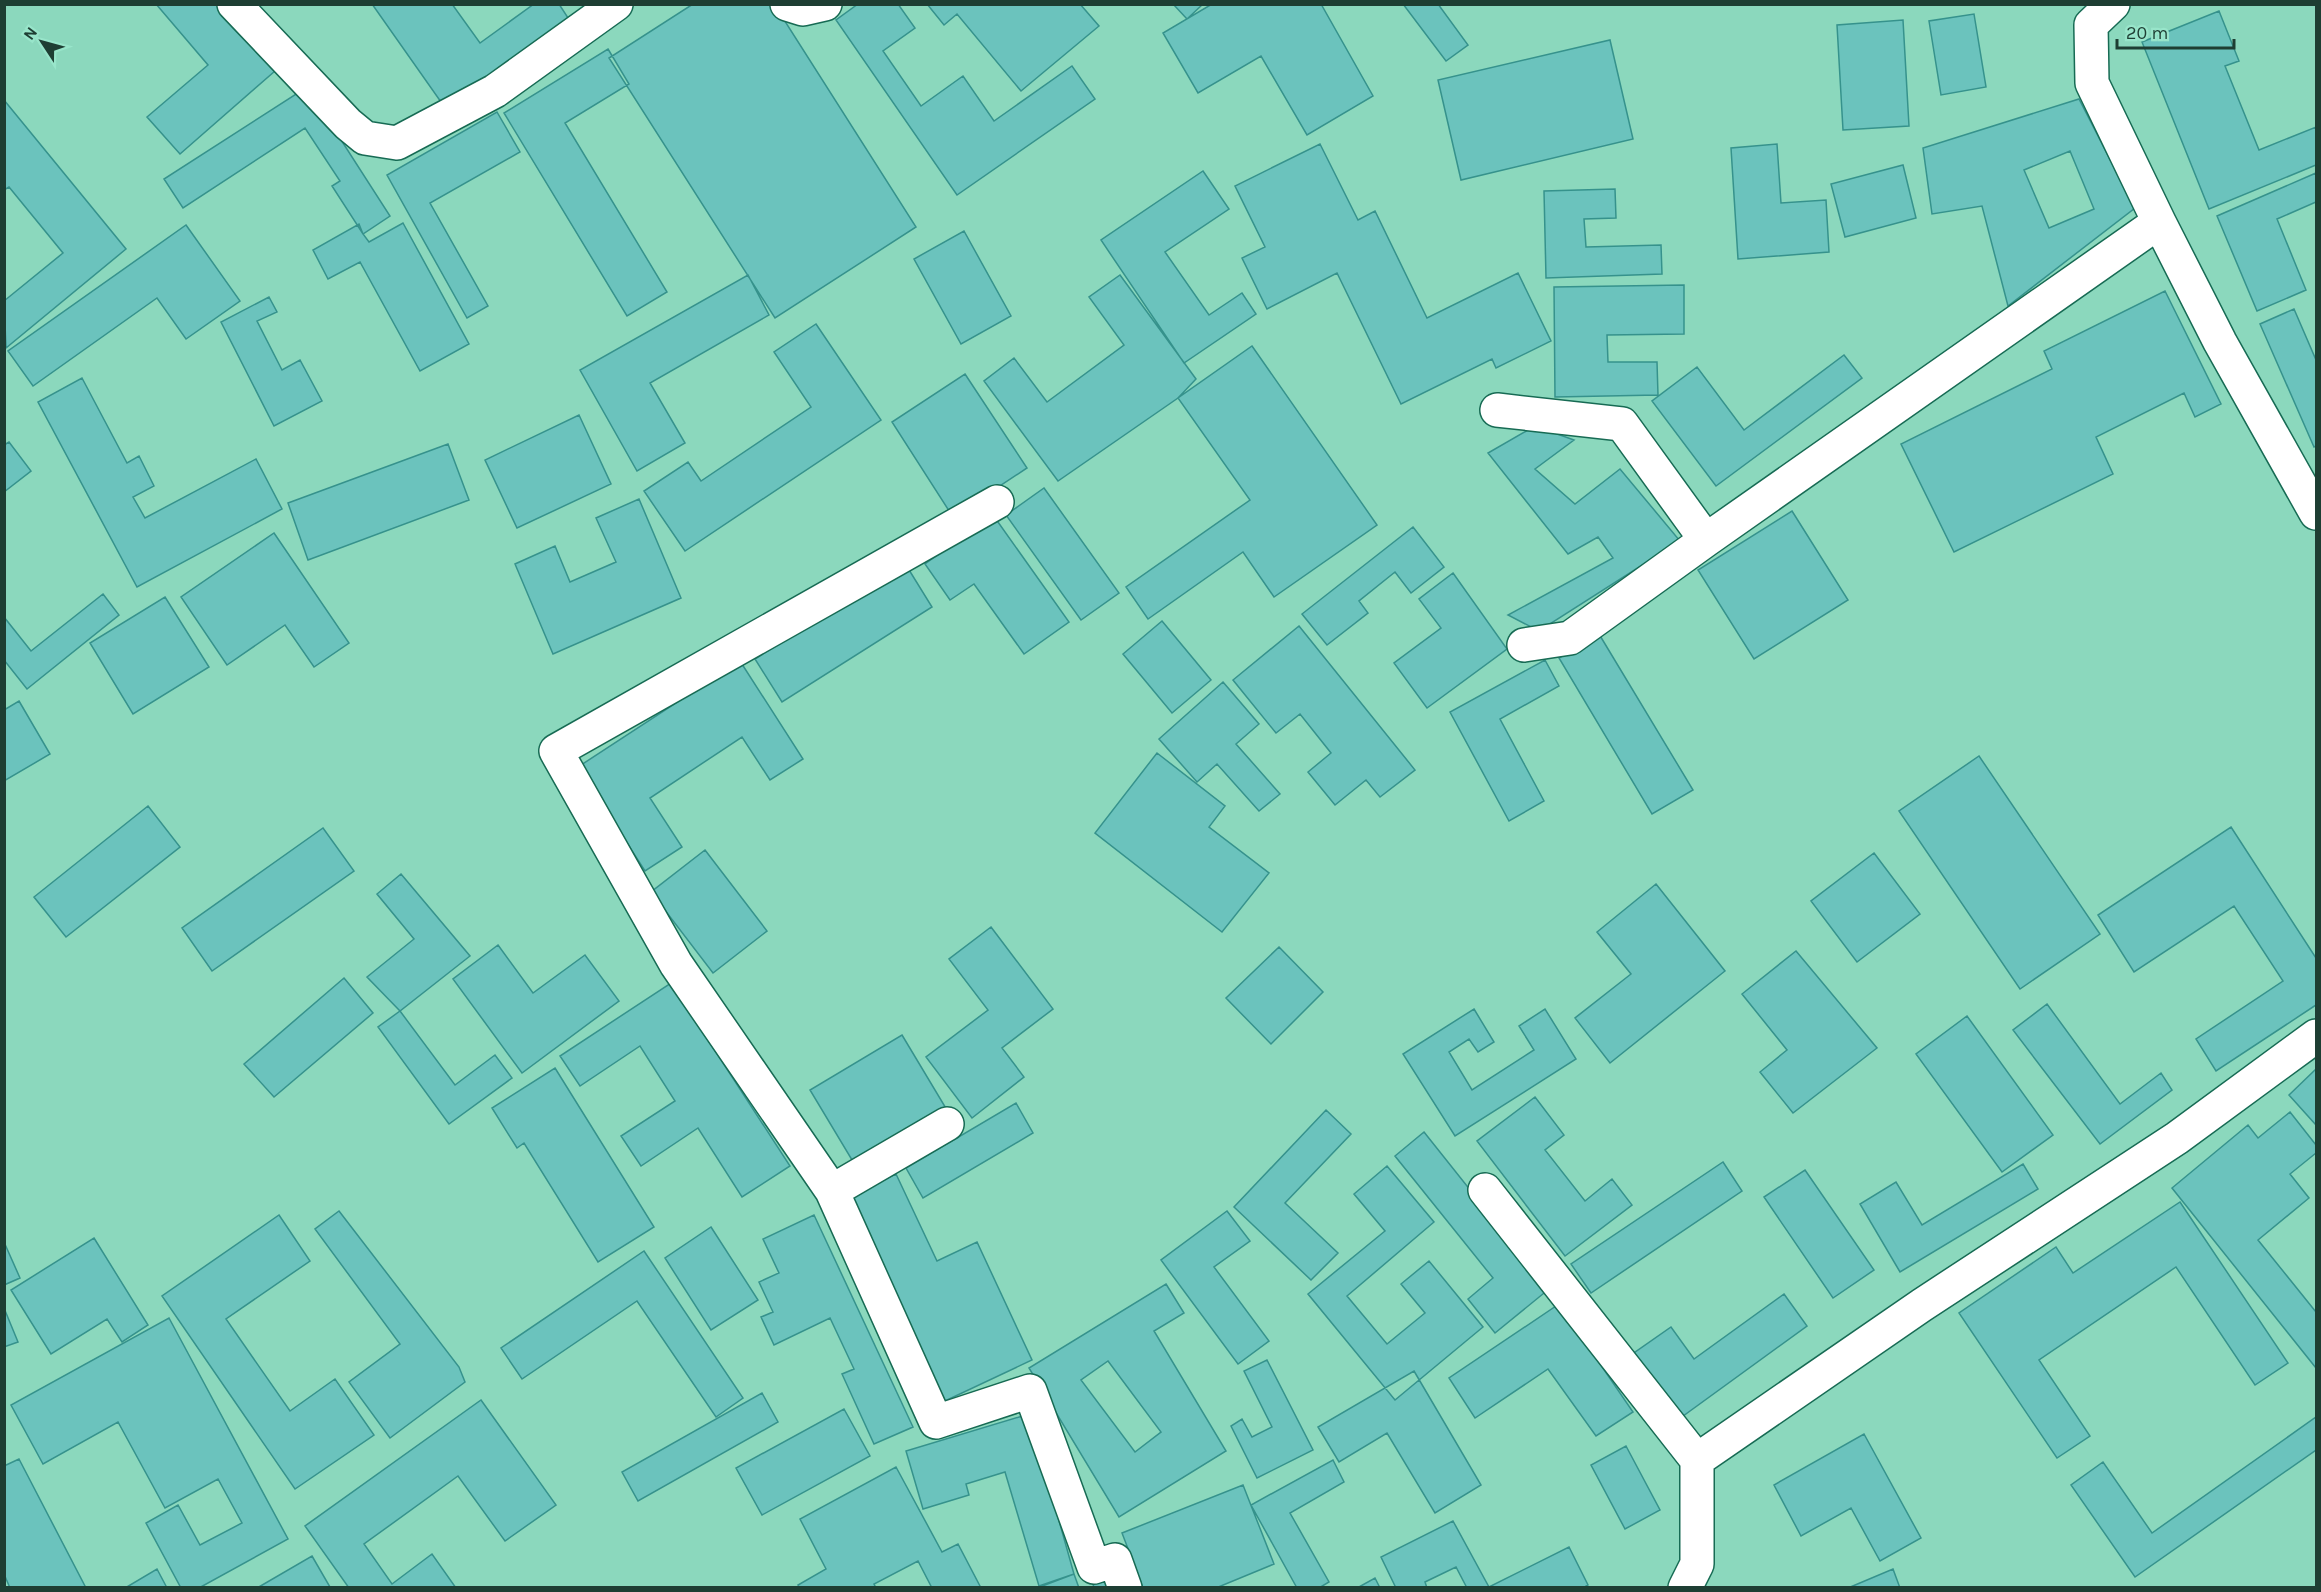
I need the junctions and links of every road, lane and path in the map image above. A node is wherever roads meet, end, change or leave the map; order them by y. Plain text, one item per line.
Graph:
1 (234, 4) edge
2 (616, 4) edge
3 (787, 4) edge
4 (825, 4) edge
5 (2098, 11) edge
6 (2159, 222) junction
7 (1497, 410) dead end
8 (997, 502) dead end
9 (2316, 513) edge
10 (1706, 540) junction
11 (1524, 645) dead end
12 (2316, 1036) edge
13 (947, 1124) dead end
14 (1485, 1190) dead end
15 (832, 1191) junction
16 (1697, 1460) junction
17 (1125, 1587) edge
18 (1685, 1587) edge

1 - 2 street
3 - 4 street
5 - 6 street
6 - 9 street
6 - 10 street
7 - 10 street
8 - 15 street
10 - 11 street
12 - 16 street
13 - 15 street
14 - 16 street
15 - 17 street
16 - 18 street

